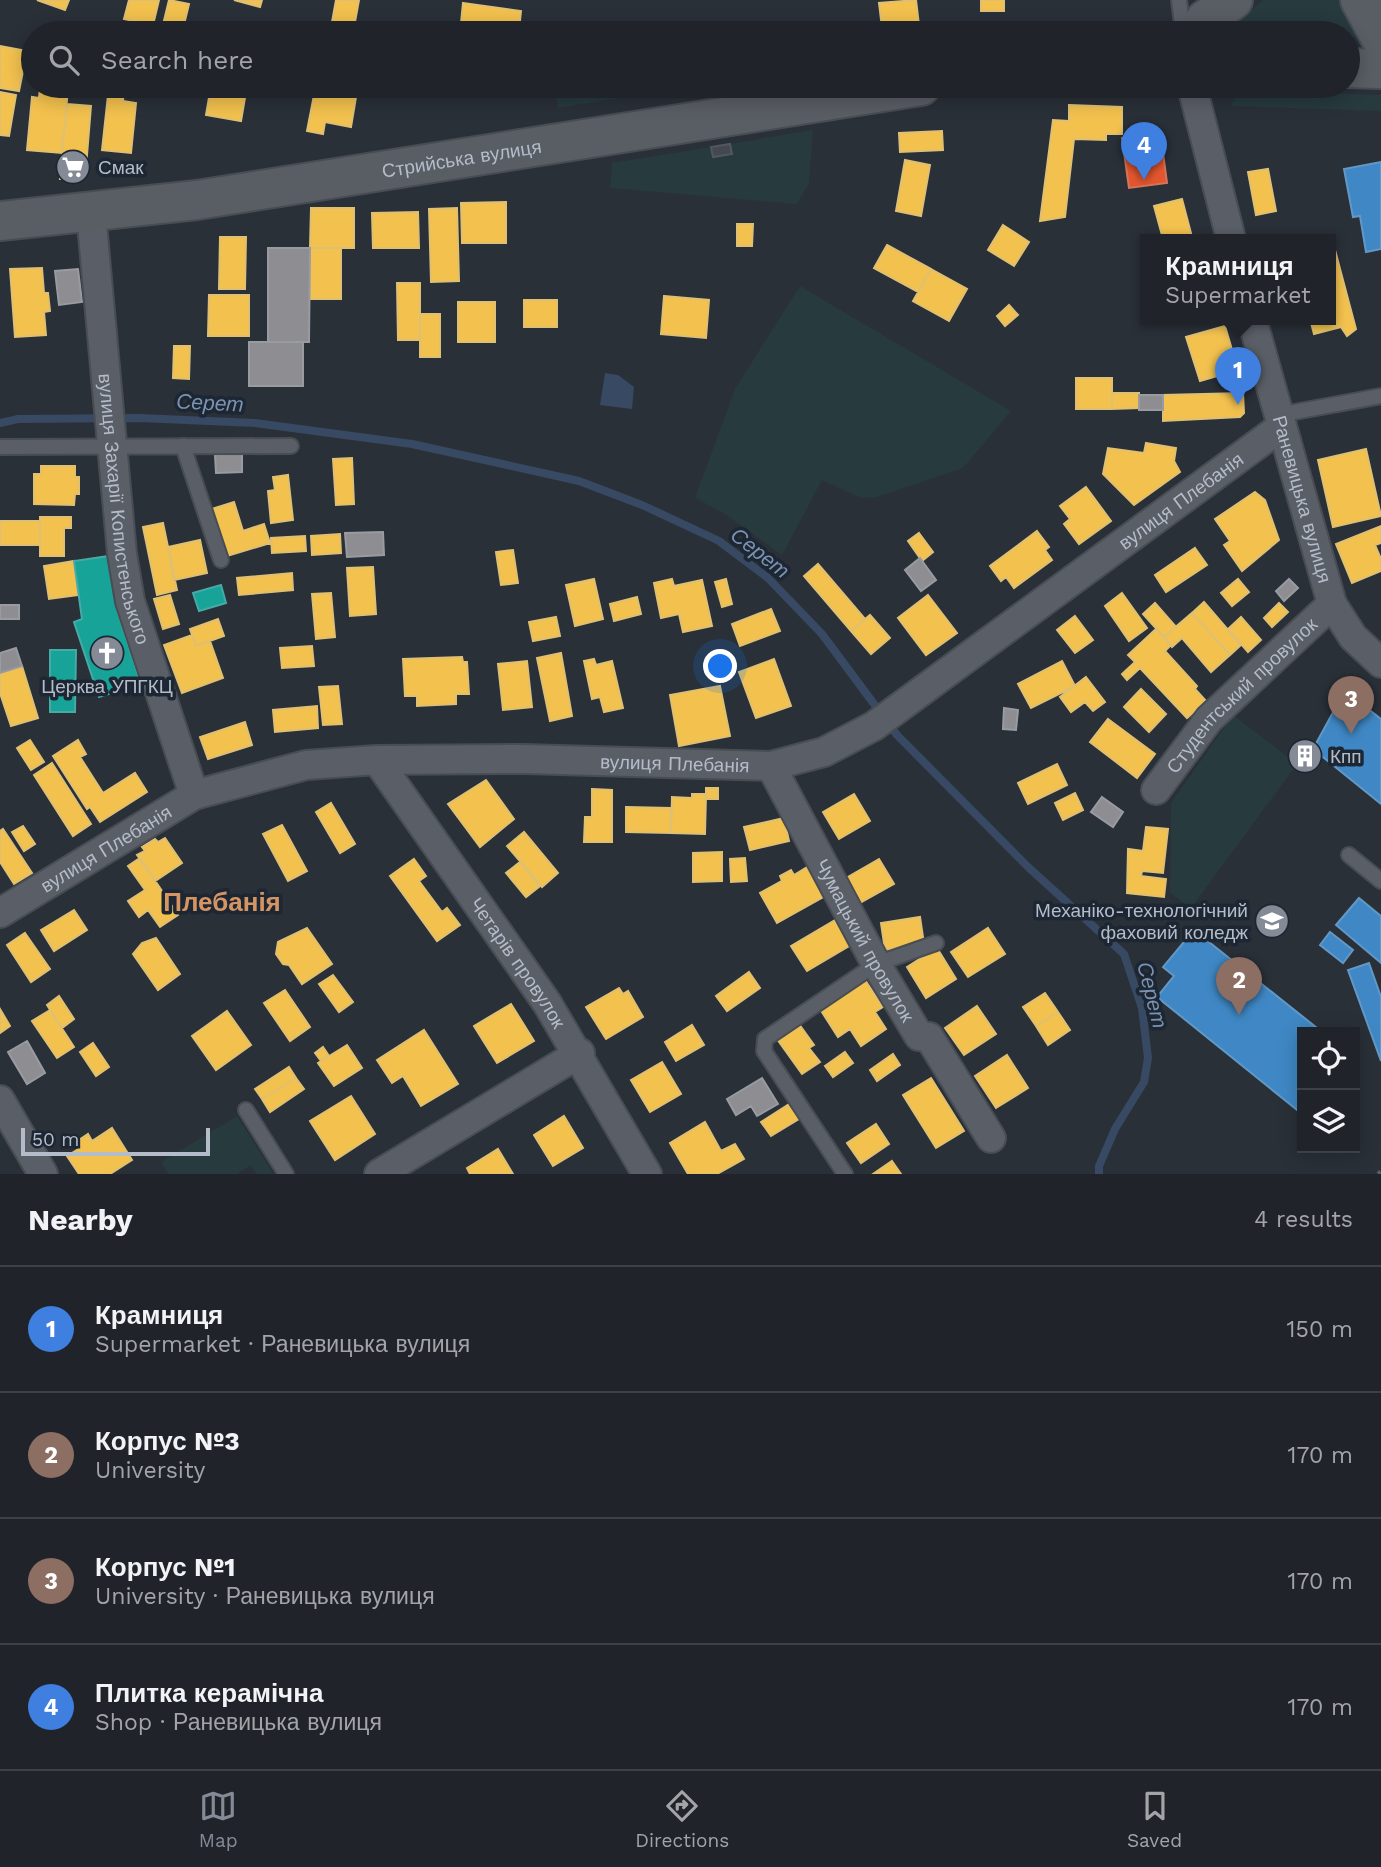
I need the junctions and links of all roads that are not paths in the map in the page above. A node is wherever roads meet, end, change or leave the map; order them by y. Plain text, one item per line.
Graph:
1 (1179, 0) edge
2 (1233, 0) edge
3 (1360, 0) edge
4 (1182, 21) edge
5 (1205, 21) edge
6 (1381, 39) edge
7 (1360, 68) edge
8 (1381, 69) edge
9 (847, 98) edge
10 (1195, 98) edge
11 (91, 213) junction
12 (0, 220) edge
13 (1230, 234) edge
14 (1254, 325) edge
15 (1381, 396) edge
16 (1279, 421) junction
17 (112, 441) junction
18 (183, 446) junction
19 (291, 446) dead end
20 (0, 447) edge
21 (221, 560) dead end
22 (1332, 604) junction
23 (1381, 663) edge
24 (377, 760) junction
25 (771, 766) junction
26 (1156, 790) dead end
27 (194, 796) junction
28 (1349, 855) dead end
29 (1381, 881) edge
30 (0, 913) edge
31 (936, 943) dead end
32 (876, 964) junction
33 (579, 1053) junction
34 (0, 1100) edge
35 (246, 1110) dead end
36 (991, 1138) dead end
37 (43, 1174) edge
38 (286, 1174) edge
39 (379, 1174) edge
40 (647, 1174) edge
41 (845, 1174) edge

1 - 4 lane
2 - 5 main road
3 - 6 main road
7 - 8 main road
9 - 11 main road, Стрийська вулиця
10 - 13 street
11 - 12 main road, Стрийська вулиця
11 - 17 street, вулиця Захарії Копистенського
14 - 16 street, Раневицька вулиця
15 - 16 lane
16 - 22 street, Раневицька вулиця
16 - 25 street, вулиця Плебанія
17 - 18 lane
17 - 20 lane
17 - 27 street, вулиця Захарії Копистенського
18 - 19 lane
18 - 21 lane
22 - 23 street, Раневицька вулиця
22 - 26 street, Студентський провулок
24 - 25 street, вулиця Плебанія
24 - 27 street, вулиця Плебанія
24 - 33 street, Четарів провулок
25 - 32 street, Чумацький провулок
27 - 30 street, вулиця Плебанія
28 - 29 lane
31 - 32 lane
32 - 36 street, Чумацький провулок
32 - 41 lane
33 - 39 street
33 - 40 street, Четарів провулок
34 - 37 street
35 - 38 lane

